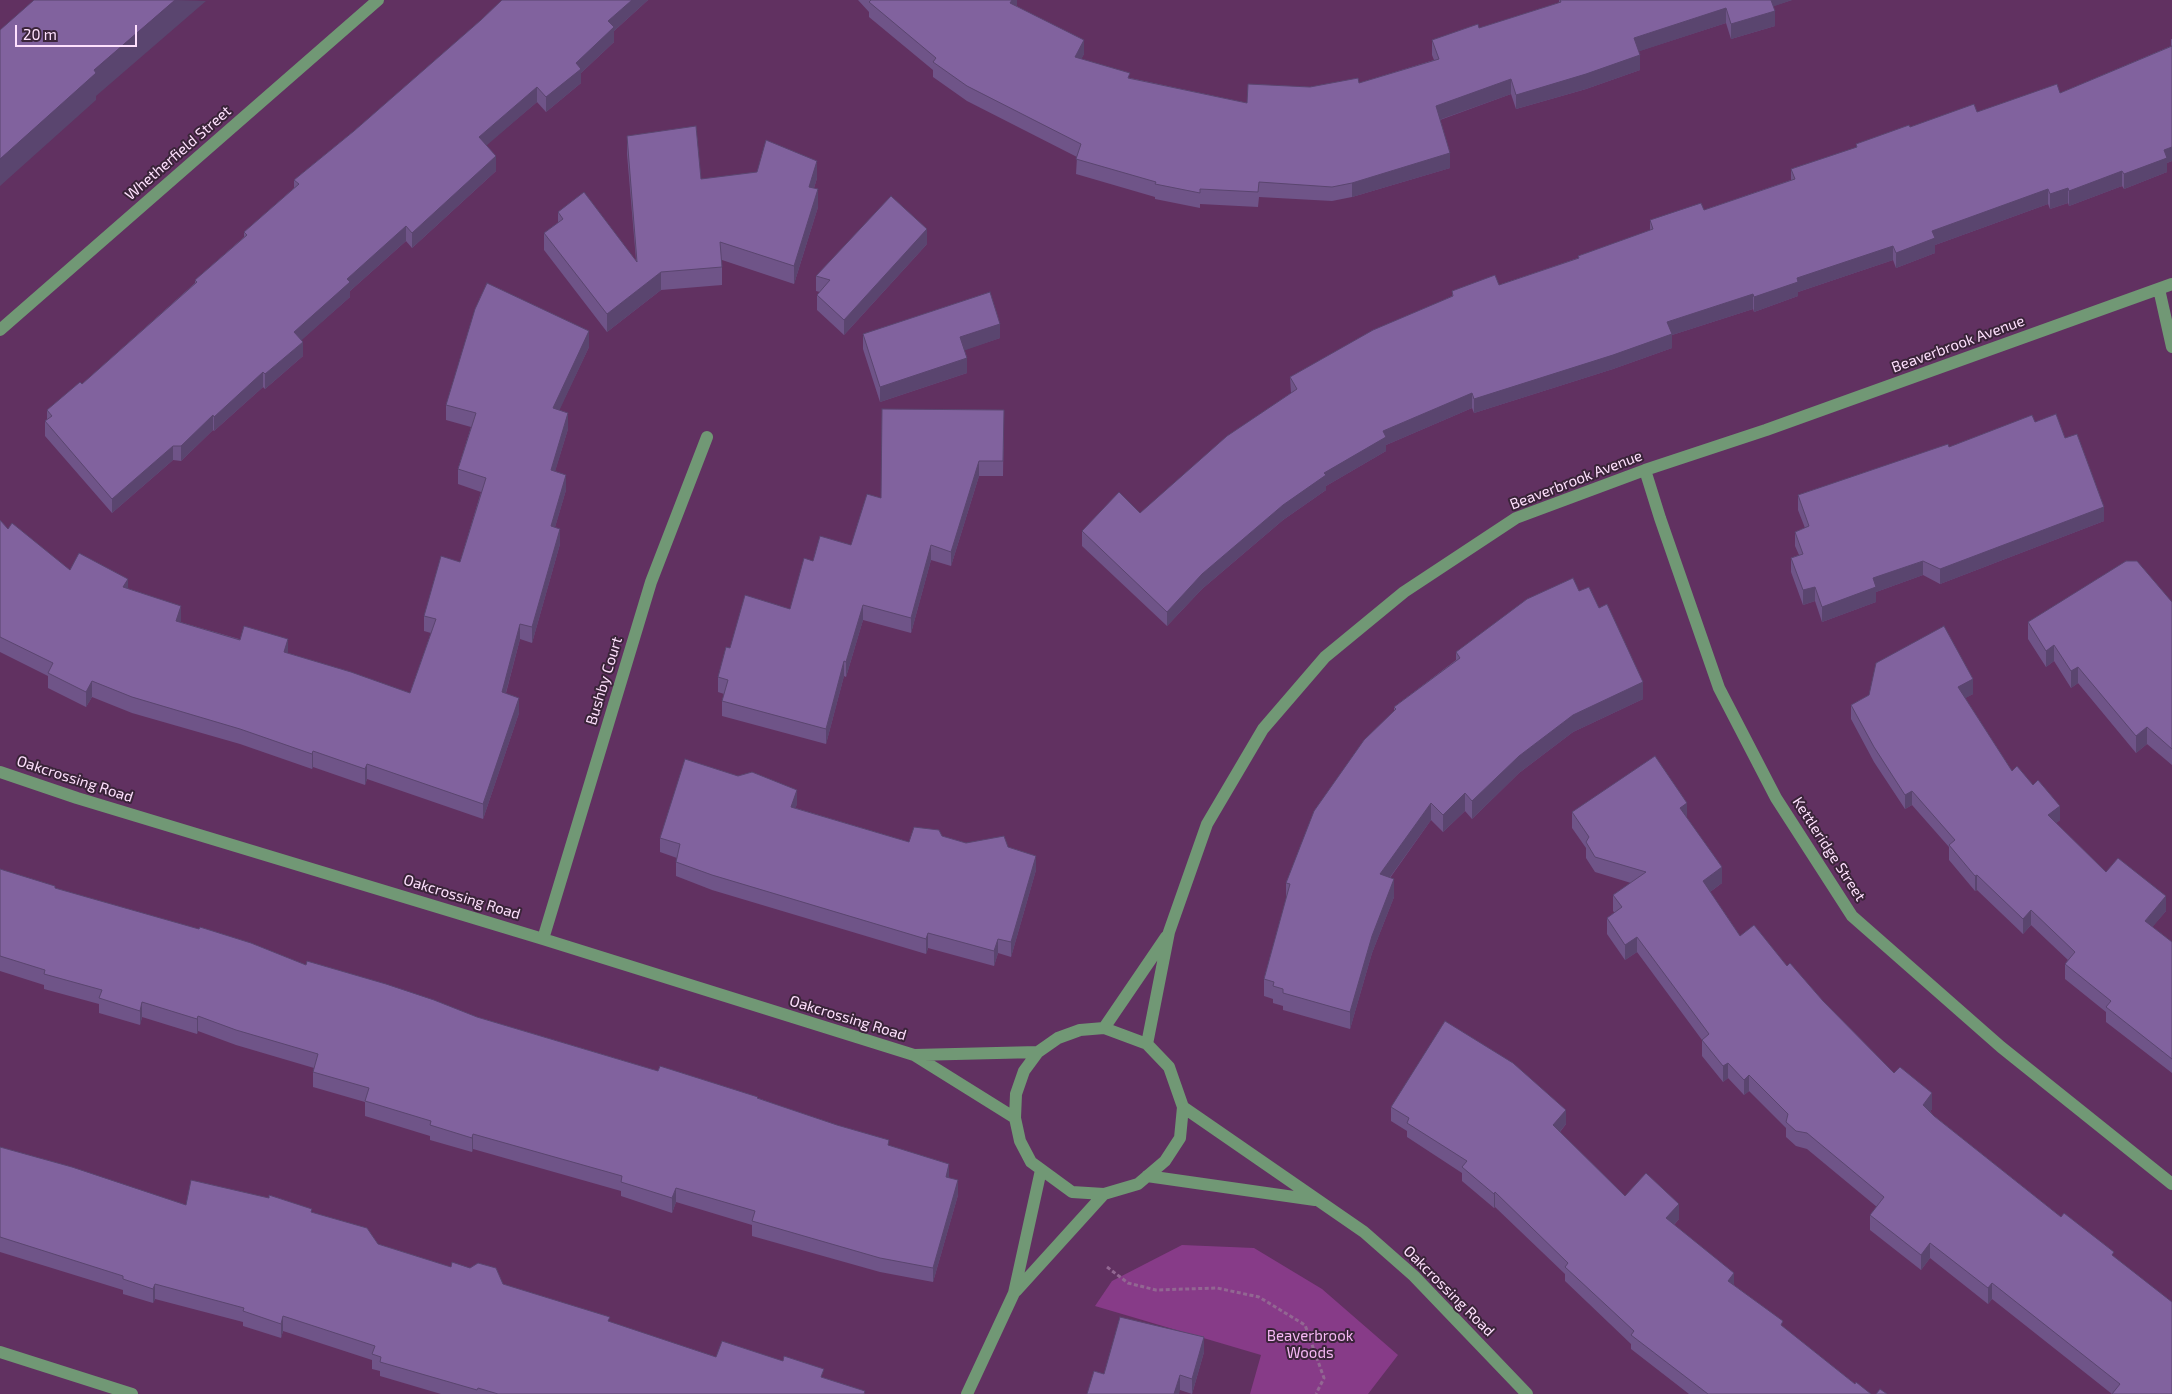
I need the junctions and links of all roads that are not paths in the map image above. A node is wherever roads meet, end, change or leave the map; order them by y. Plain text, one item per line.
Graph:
1 (378, 0) edge
2 (2172, 284) edge
3 (2159, 289) junction
4 (0, 330) edge
5 (2172, 346) edge
6 (707, 436) dead end
7 (1645, 470) junction
8 (0, 772) edge
9 (1169, 932) junction
10 (543, 939) junction
11 (1104, 1028) junction
12 (1147, 1044) junction
13 (1038, 1052) junction
14 (914, 1055) junction
15 (1183, 1107) junction
16 (1015, 1118) junction
17 (1041, 1170) junction
18 (1148, 1176) junction
19 (2172, 1184) edge
20 (1104, 1194) junction
21 (1318, 1201) junction
22 (1014, 1293) junction
23 (0, 1352) edge
24 (132, 1394) edge
25 (967, 1394) edge
26 (1527, 1394) edge

1 - 4 street, Whetherfield Street
2 - 3 street, Beaverbrook Avenue
3 - 5 street
3 - 7 street, Beaverbrook Avenue
6 - 10 street, Bushby Court
7 - 9 street, Beaverbrook Avenue
7 - 19 street, Kettleridge Street
8 - 10 street, Oakcrossing Road
9 - 11 street, Beaverbrook Avenue
9 - 12 street, Beaverbrook Avenue
10 - 14 street, Oakcrossing Road
11 - 12 street
11 - 13 street
12 - 15 street
13 - 14 street, Oakcrossing Road
13 - 16 street
14 - 16 street, Oakcrossing Road
15 - 18 street
15 - 21 street, Oakcrossing Road
16 - 17 street
17 - 20 street
17 - 22 street
18 - 20 street
18 - 21 street, Oakcrossing Road
20 - 22 street
21 - 26 street, Oakcrossing Road
22 - 25 street
23 - 24 street

